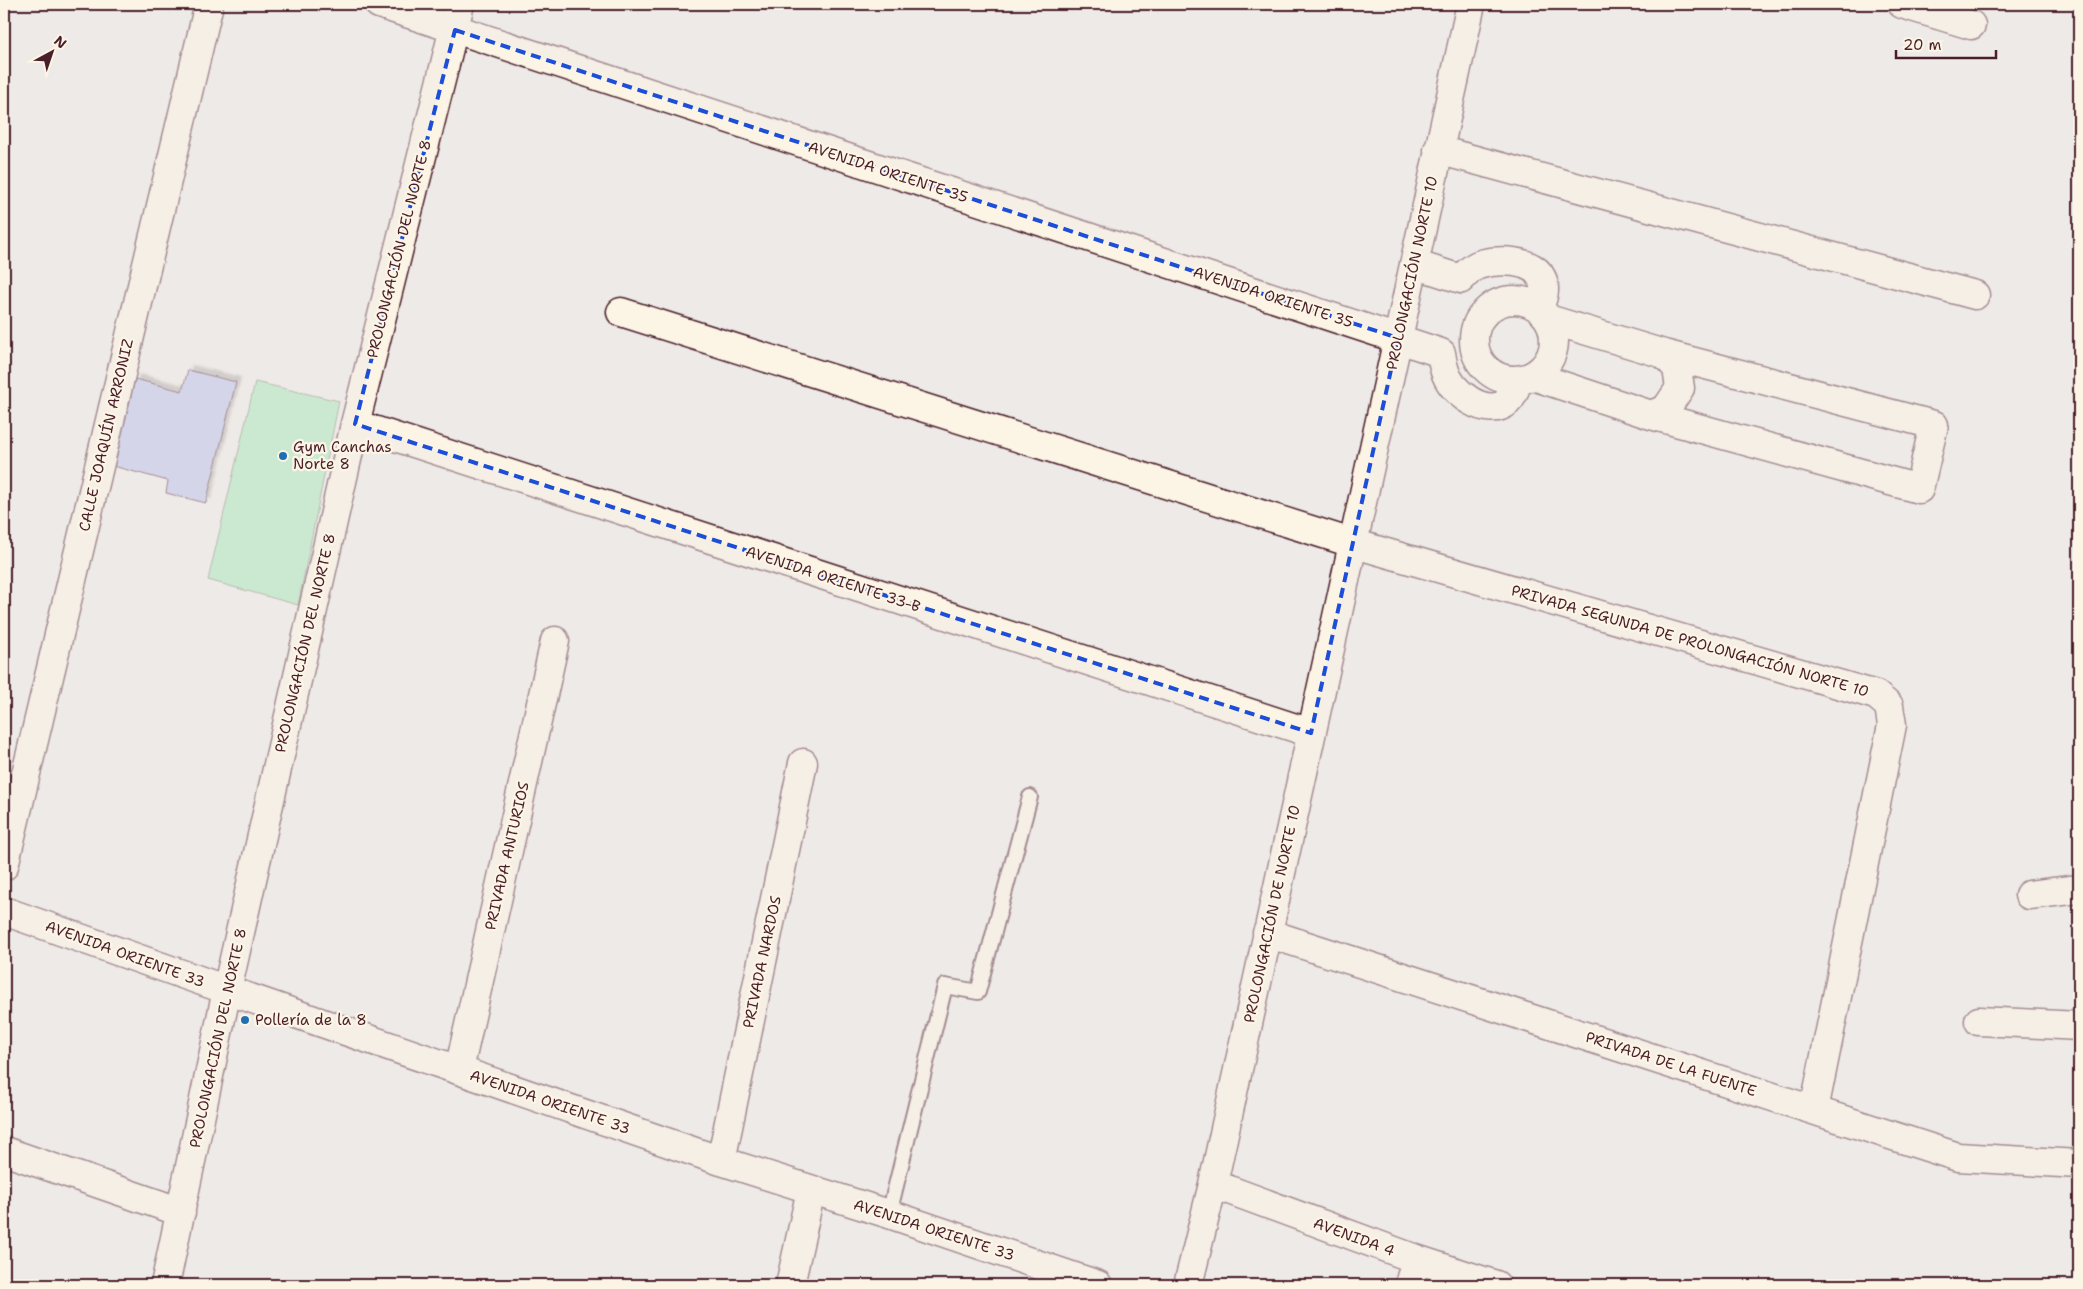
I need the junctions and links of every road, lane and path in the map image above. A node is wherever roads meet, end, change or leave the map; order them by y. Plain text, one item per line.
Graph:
1 (209, 4) edge
2 (379, 4) edge
3 (460, 4) edge
4 (1470, 4) edge
5 (1902, 4) edge
6 (1971, 25) dead end
7 (455, 30) junction
8 (1438, 150) junction
9 (1414, 264) junction
10 (1975, 295) dead end
11 (621, 312) dead end
12 (1544, 314) junction
13 (1398, 338) junction
14 (1664, 354) junction
15 (1525, 379) junction
16 (1651, 415) junction
17 (355, 424) junction
18 (1352, 543) junction
19 (555, 641) dead end
20 (1311, 734) junction
21 (803, 763) dead end
22 (1030, 797) dead end
23 (4, 866) edge
24 (2079, 889) edge
25 (2029, 895) dead end
26 (4, 911) edge
27 (1267, 933) junction
28 (227, 990) junction
29 (1979, 1021) dead end
30 (2079, 1026) edge
31 (459, 1070) junction
32 (1814, 1110) junction
33 (4, 1151) edge
34 (721, 1161) junction
35 (2079, 1164) edge
36 (1213, 1184) junction
37 (811, 1190) junction
38 (181, 1212) junction
39 (889, 1214) junction
40 (1416, 1259) junction
41 (165, 1285) edge
42 (790, 1285) edge
43 (1098, 1285) edge
44 (1188, 1285) edge
45 (1409, 1285) edge
46 (1496, 1285) edge

1 - 23 street, CALLE JOAQUÍN ARRONIZ
2 - 7 street, AVENIDA ORIENTE 35
3 - 7 street, PROLONGACIÓN DEL NORTE 8
4 - 8 street, PROLONGACIÓN NORTE 10
5 - 6 street
7 - 13 street, AVENIDA ORIENTE 35
7 - 17 street, PROLONGACIÓN DEL NORTE 8
8 - 9 street, PROLONGACIÓN NORTE 10
8 - 10 street
9 - 12 street
9 - 13 street, PROLONGACIÓN NORTE 10
11 - 18 street, PRIVADA SEGUNDA DE PROLONGACIÓN NORTE 10
12 - 14 street
12 - 15 street
12 - 15 street
13 - 15 street, AVENIDA ORIENTE 35
13 - 18 street, PROLONGACIÓN NORTE 10
14 - 16 street
14 - 16 street
15 - 16 street
17 - 20 street, AVENIDA ORIENTE 33-B
17 - 28 street, PROLONGACIÓN DEL NORTE 8
18 - 20 street, PROLONGACIÓN DE NORTE 10
18 - 32 street, PRIVADA SEGUNDA DE PROLONGACIÓN NORTE 10
19 - 31 street, PRIVADA ANTURIOS
20 - 27 street, PROLONGACIÓN DE NORTE 10
21 - 34 street, PRIVADA NARDOS
22 - 39 lane
24 - 25 street
26 - 28 street, AVENIDA ORIENTE 33
27 - 32 street, PRIVADA DE LA FUENTE
27 - 36 street, PROLONGACIÓN DE NORTE 10
28 - 31 street, AVENIDA ORIENTE 33
28 - 38 street, PROLONGACIÓN DEL NORTE 8
29 - 30 street
31 - 34 street, AVENIDA ORIENTE 33
32 - 35 street, PRIVADA DE LA FUENTE
33 - 38 street
34 - 37 street, AVENIDA ORIENTE 33
36 - 40 street, AVENIDA 4
36 - 44 street, PROLONGACIÓN DE NORTE 10
37 - 39 street, AVENIDA ORIENTE 33
37 - 42 street
38 - 41 street, PROLONGACIÓN DEL NORTE 8
39 - 43 street, AVENIDA ORIENTE 33
40 - 45 street
40 - 46 street, AVENIDA 4

